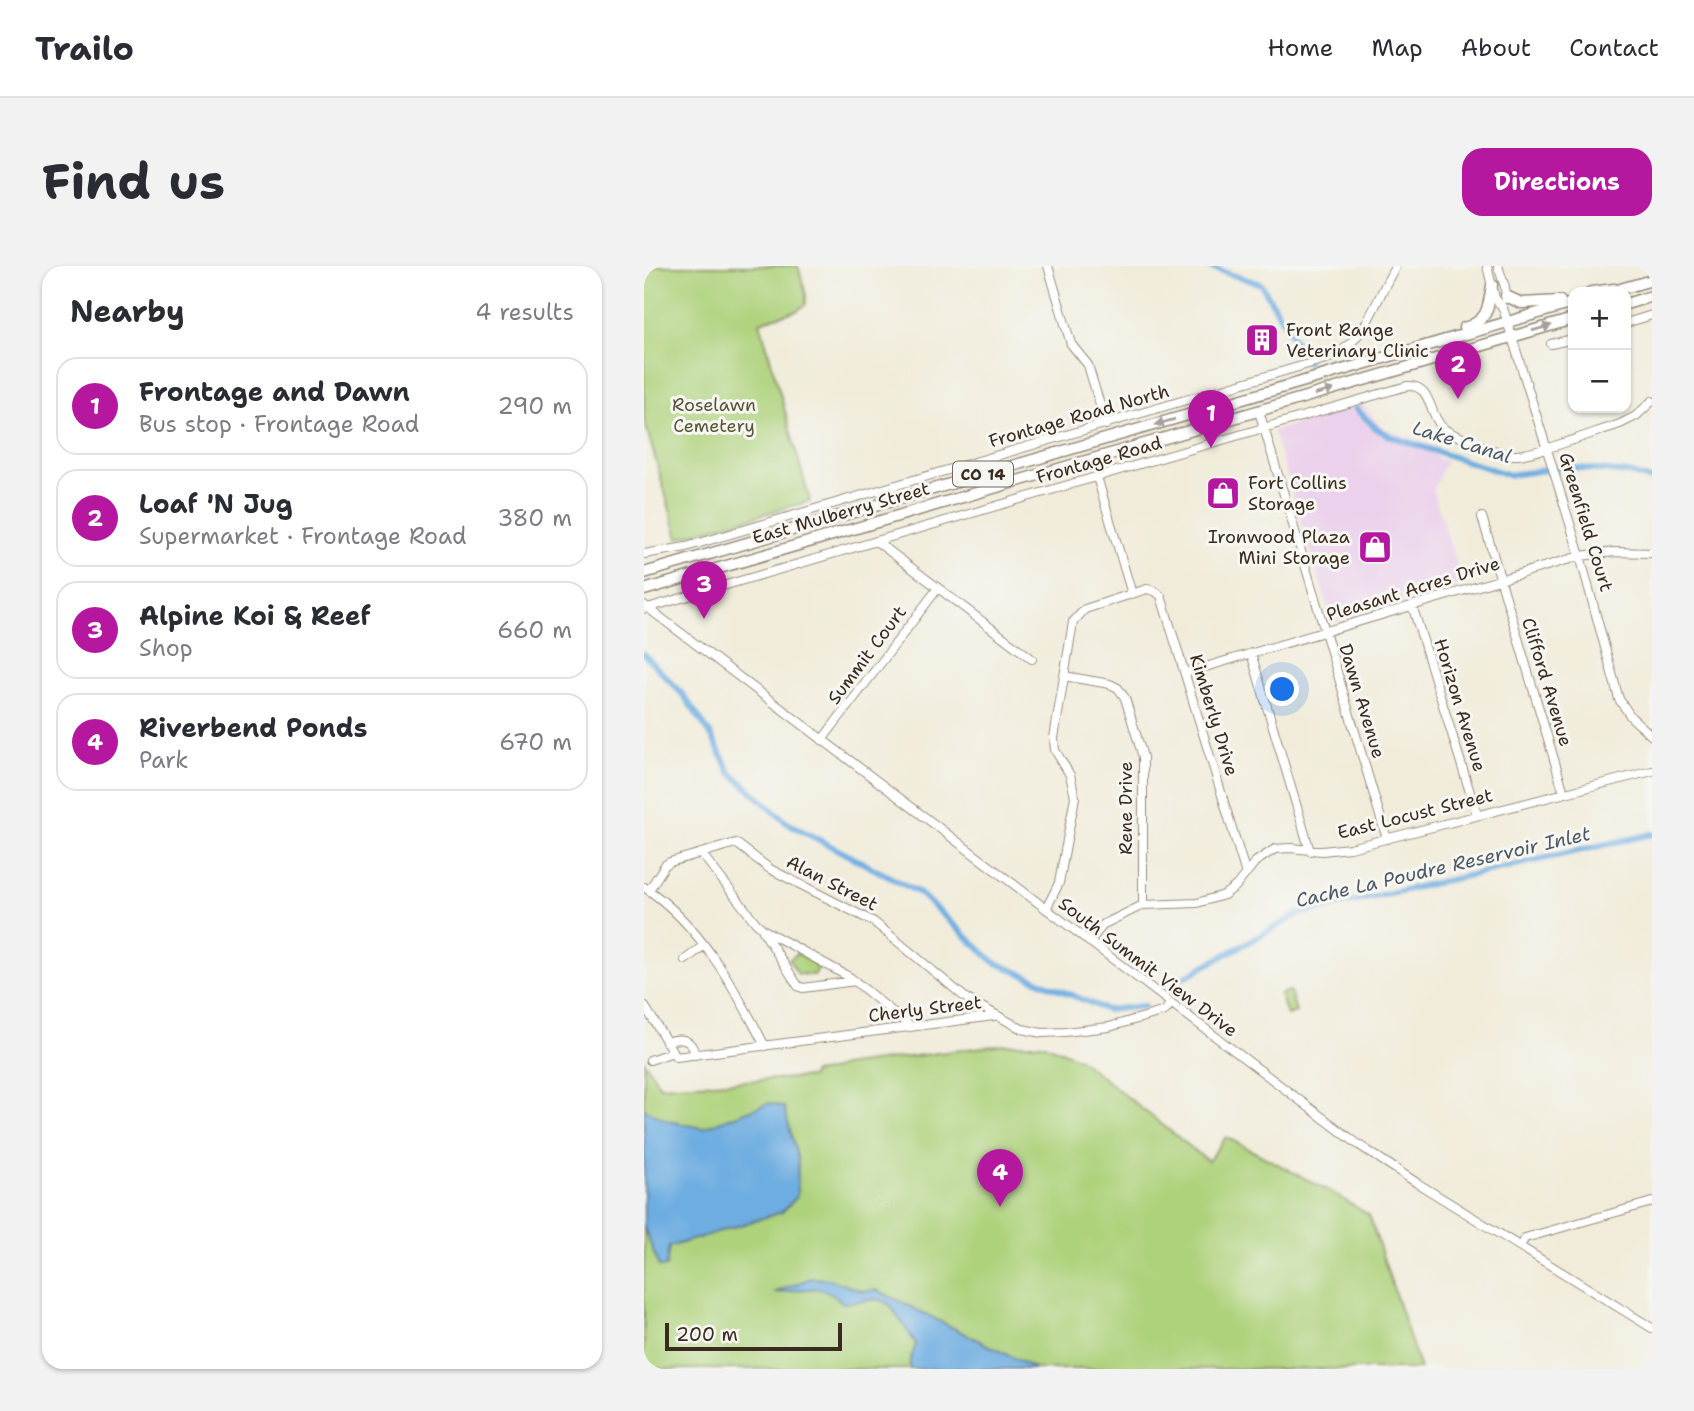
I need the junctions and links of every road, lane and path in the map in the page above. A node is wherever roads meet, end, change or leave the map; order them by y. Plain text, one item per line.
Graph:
1 (1048, 266) edge
2 (1396, 266) edge
3 (1487, 266) edge
4 (1498, 266) edge
5 (1652, 280) edge
6 (1492, 285) junction
7 (1628, 287) edge
8 (1506, 296) junction
9 (1652, 296) edge
10 (1568, 298) edge
11 (1631, 302) edge
12 (1568, 304) edge
13 (1503, 308) junction
14 (1652, 315) edge
15 (1568, 320) edge
16 (1631, 321) edge
17 (1507, 322) junction
18 (1512, 337) junction
19 (1568, 340) edge
20 (1551, 344) dead end
21 (1395, 355) junction
22 (1250, 382) junction
23 (1254, 396) junction
24 (1652, 401) edge
25 (1259, 411) junction
26 (1106, 425) junction
27 (1264, 428) junction
28 (1546, 447) junction
29 (1097, 477) junction
30 (1482, 517) dead end
31 (876, 541) junction
32 (1652, 553) edge
33 (644, 554) edge
34 (1580, 556) junction
35 (644, 573) edge
36 (1499, 579) junction
37 (938, 588) junction
38 (644, 590) edge
39 (1132, 594) junction
40 (1412, 605) junction
41 (645, 607) edge
42 (1325, 631) junction
43 (1251, 653) junction
44 (1032, 659) dead end
45 (1185, 673) junction
46 (1064, 676) junction
47 (1652, 736) edge
48 (821, 740) junction
49 (1652, 771) edge
50 (1564, 793) junction
51 (1477, 815) junction
52 (1387, 839) junction
53 (1310, 851) junction
54 (701, 853) junction
55 (1246, 874) junction
56 (646, 889) edge
57 (1143, 905) junction
58 (1046, 909) junction
59 (756, 923) junction
60 (1089, 942) junction
61 (703, 946) junction
62 (685, 960) dead end
63 (855, 981) junction
64 (1171, 1003) junction
65 (644, 1005) edge
66 (995, 1016) junction
67 (911, 1027) junction
68 (666, 1042) junction
69 (765, 1046) junction
70 (674, 1055) junction
71 (695, 1055) junction
72 (650, 1060) dead end
73 (1652, 1202) edge
74 (1520, 1246) junction
75 (1652, 1328) edge

1 - 26 street
2 - 22 street, Frontage Road North
3 - 6 street, Greenfield Court
4 - 8 street
5 - 7 highway
6 - 13 street, Greenfield Court
6 - 21 highway
8 - 10 highway
8 - 13 street
9 - 11 highway
12 - 17 highway, East Mulberry Street / CO 14
13 - 17 street, Greenfield Court
14 - 16 street
18 -> 15 highway, East Mulberry Street / CO 14
17 - 18 street, Greenfield Court
17 - 21 highway, East Mulberry Street / CO 14
25 -> 18 highway, East Mulberry Street / CO 14
18 - 28 street, Greenfield Court
19 - 20 street
21 - 23 highway, East Mulberry Street / CO 14
22 - 23 street
22 - 26 street, Frontage Road North
23 -> 35 highway, East Mulberry Street / CO 14
24 - 28 street, Frontage Road
25 - 27 street, Dawn Avenue
25 - 38 highway, East Mulberry Street / CO 14
26 - 33 street, Frontage Road North
27 - 28 street, Frontage Road
27 - 29 street, Frontage Road
27 - 42 street, Dawn Avenue
28 - 34 street, Greenfield Court
29 - 31 street, Frontage Road
29 - 39 street
30 - 36 street, Clifford Avenue
31 - 37 street
31 - 41 street, Frontage Road
32 - 34 street, Pleasant Acres Drive
34 - 36 street, Pleasant Acres Drive
34 - 47 street, Greenfield Court
36 - 40 street, Pleasant Acres Drive
36 - 50 street, Clifford Avenue
37 - 44 street
37 - 48 street, Summit Court
39 - 45 street, Kimberly Drive
39 - 46 street
40 - 42 street, Pleasant Acres Drive
40 - 51 street, Horizon Avenue
41 - 48 street, South Summit View Drive
42 - 43 street, Pleasant Acres Drive
42 - 52 street, Dawn Avenue
43 - 45 street, Pleasant Acres Drive
43 - 53 street
45 - 55 street, Kimberly Drive
46 - 57 street, Rene Drive
46 - 58 street
48 - 58 street, South Summit View Drive
49 - 50 street, East Locust Street
50 - 51 street, East Locust Street
51 - 52 street, East Locust Street
52 - 53 street, East Locust Street
53 - 55 street, East Locust Street
54 - 56 street, Alan Street
54 - 59 street
54 - 66 street, Alan Street
55 - 57 street, East Locust Street
56 - 61 street
57 - 60 street, East Locust Street
58 - 60 street, South Summit View Drive
59 - 63 street
59 - 63 street
60 - 64 street, South Summit View Drive
61 - 62 street
61 - 69 street
63 - 67 street
64 - 66 street, Cherly Street
64 - 74 street, South Summit View Drive
65 - 68 street
66 - 67 street, Cherly Street
67 - 69 street, Cherly Street
68 - 70 street
68 - 71 street
69 - 71 street, Cherly Street
70 - 71 street, Cherly Street
70 - 72 street, Cherly Street
73 - 74 street
74 - 75 street, South Summit View Drive

